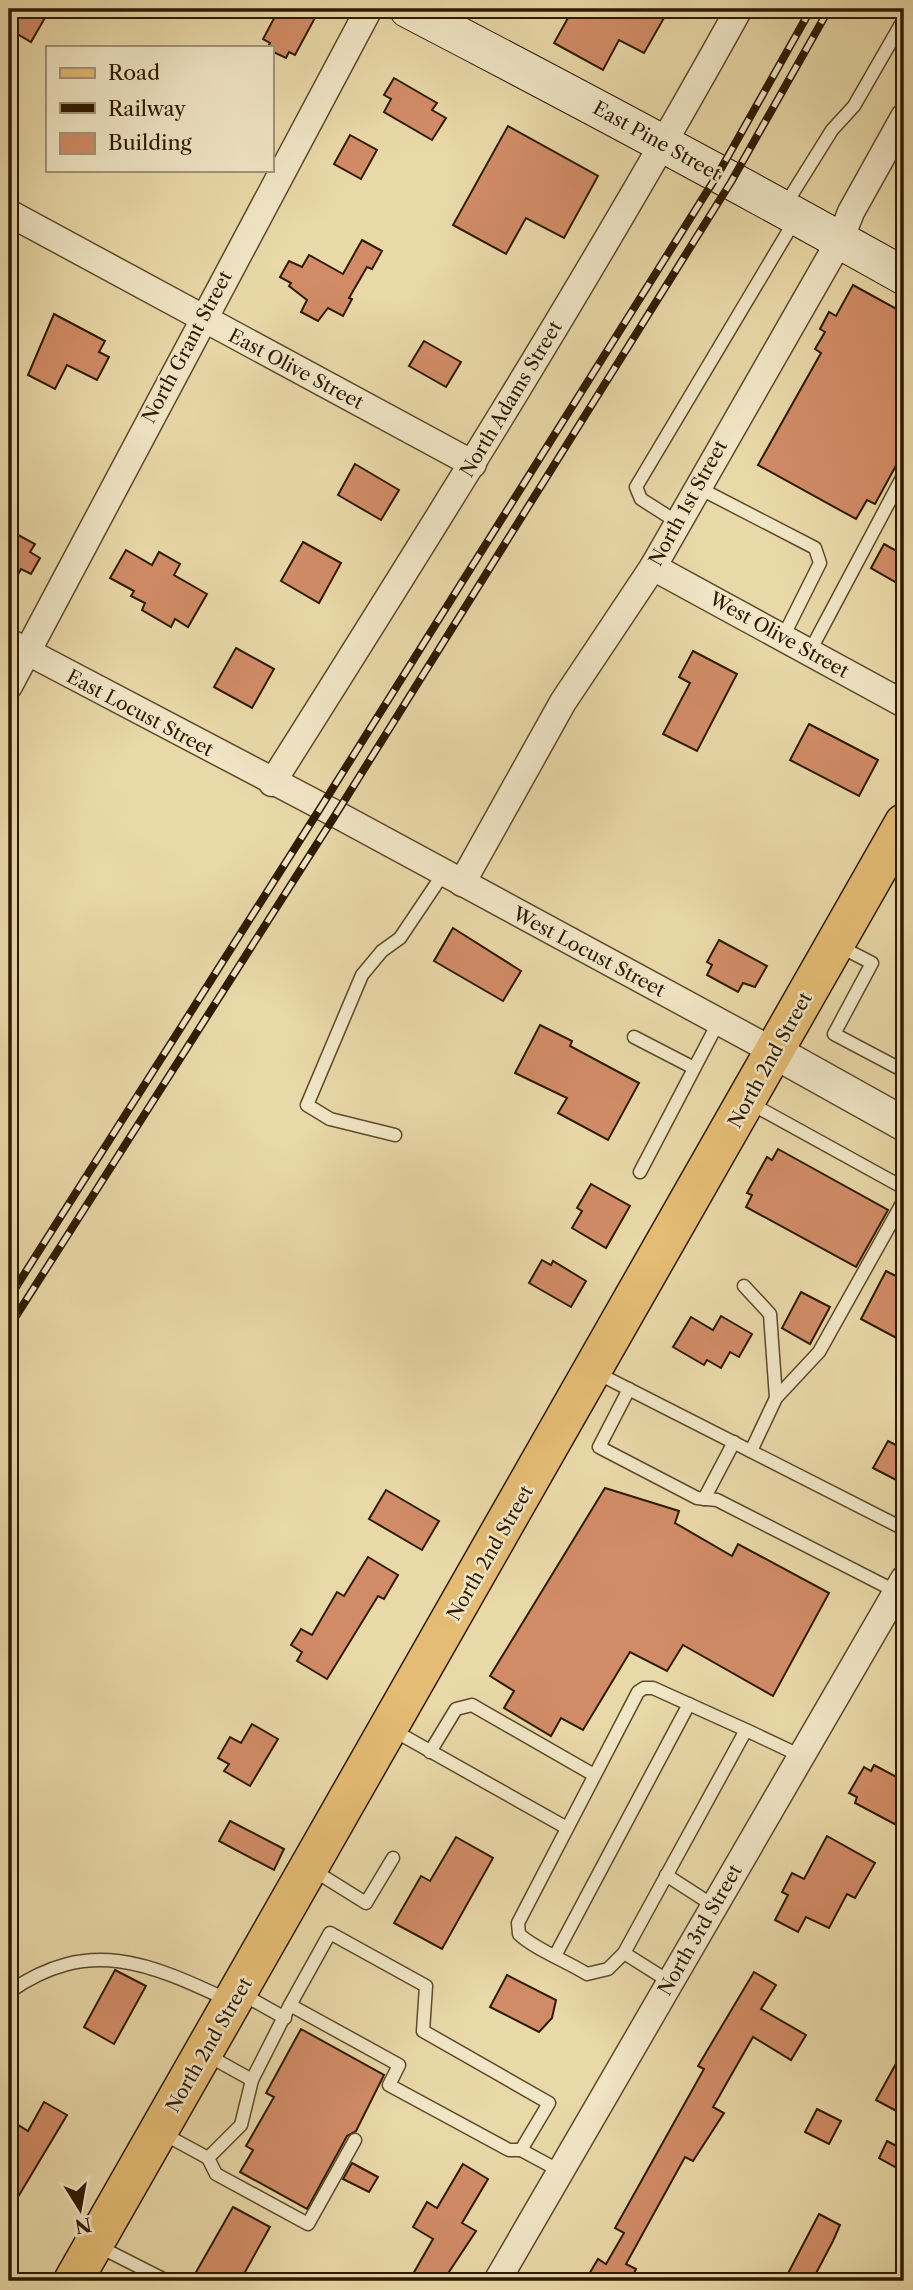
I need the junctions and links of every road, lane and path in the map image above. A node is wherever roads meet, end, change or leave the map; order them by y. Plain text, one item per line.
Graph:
1 (369, 9) edge
2 (408, 9) edge
3 (739, 9) edge
4 (904, 19) edge
5 (904, 117) edge
6 (665, 142) junction
7 (790, 212) junction
8 (9, 213) edge
9 (841, 240) junction
10 (904, 276) edge
11 (201, 319) junction
12 (473, 464) junction
13 (904, 474) edge
14 (697, 486) junction
15 (677, 522) junction
16 (653, 567) junction
17 (783, 637) junction
18 (18, 648) edge
19 (810, 651) junction
20 (9, 686) edge
21 (904, 704) edge
22 (272, 783) junction
23 (904, 823) edge
24 (452, 878) junction
25 (836, 944) junction
26 (719, 1021) junction
27 (634, 1037) dead end
28 (775, 1052) junction
29 (694, 1068) junction
30 (904, 1071) edge
31 (747, 1101) junction
32 (903, 1121) edge
33 (395, 1135) dead end
34 (640, 1172) dead end
35 (904, 1188) edge
36 (904, 1200) edge
37 (744, 1286) dead end
38 (594, 1371) junction
39 (629, 1390) junction
40 (776, 1398) junction
41 (734, 1442) junction
42 (751, 1451) junction
43 (704, 1499) junction
44 (904, 1529) edge
45 (900, 1586) edge
46 (689, 1704) junction
47 (389, 1728) junction
48 (746, 1730) junction
49 (430, 1752) junction
50 (801, 1756) junction
51 (594, 1775) junction
52 (567, 1828) junction
53 (393, 1858) dead end
54 (310, 1868) junction
55 (666, 1875) junction
56 (714, 1906) junction
57 (624, 1953) junction
58 (556, 1954) junction
59 (670, 1982) junction
60 (9, 1992) edge
61 (236, 1997) junction
62 (288, 2012) junction
63 (204, 2053) junction
64 (252, 2080) junction
65 (159, 2131) junction
66 (355, 2140) dead end
67 (522, 2150) junction
68 (208, 2158) junction
69 (560, 2171) junction
70 (94, 2244) junction
71 (74, 2281) edge
72 (162, 2281) edge
73 (497, 2281) edge

1 - 11 street, North Grant Street
2 - 6 main road, East Pine Street
3 - 6 street, North Adams Street
4 - 7 lane
5 - 9 street, North 1st Street
6 - 7 main road, East Pine Street
6 - 12 street, North Adams Street
7 - 9 main road, East Pine Street
7 - 15 lane
8 - 11 street, East Olive Street
9 - 10 main road, East Pine Street
9 - 14 street, North 1st Street
11 - 12 street, East Olive Street
11 - 18 street, North Grant Street
12 - 22 street, North Adams Street
13 - 19 lane
14 - 15 street, North 1st Street
14 - 17 lane
15 - 16 street, North 1st Street
16 - 17 street, West Olive Street
16 - 24 street, North 1st Street
17 - 19 street, West Olive Street
18 - 20 street, North Grant Street
18 - 22 street, East Locust Street
19 - 21 street, West Olive Street
22 - 24 street, West Locust Street
23 - 25 main road, North 2nd Street
24 - 26 street, West Locust Street
24 - 33 lane
25 - 28 main road, North 2nd Street
25 - 30 lane
26 - 28 street, West Locust Street
26 - 29 lane
27 - 29 lane
28 - 31 main road, North 2nd Street
28 - 32 street, West Locust Street
29 - 34 lane
31 - 35 lane
31 - 38 main road, North 2nd Street
36 - 40 lane
37 - 40 lane
38 - 39 lane
38 - 47 main road, North 2nd Street
39 - 41 lane
39 - 43 lane
40 - 42 lane
41 - 42 lane
41 - 43 lane
42 - 44 lane
43 - 45 lane
45 - 50 street, North 3rd Street
46 - 48 lane
46 - 51 lane
46 - 58 lane
47 - 49 lane
47 - 54 main road, North 2nd Street
48 - 50 lane
48 - 55 lane
49 - 51 lane
49 - 52 lane
50 - 56 street, North 3rd Street
51 - 52 lane
52 - 58 lane
53 - 54 lane
54 - 61 main road, North 2nd Street
55 - 56 lane
55 - 57 lane
56 - 59 street, North 3rd Street
57 - 58 lane
57 - 59 lane
59 - 69 street, North 3rd Street
60 - 61 lane
61 - 62 lane
61 - 63 main road, North 2nd Street
62 - 64 lane
62 - 67 lane
62 - 67 lane
63 - 64 lane
63 - 65 main road, North 2nd Street
64 - 68 lane
65 - 68 lane
65 - 70 main road, North 2nd Street
66 - 68 lane
67 - 69 lane
69 - 73 street, North 3rd Street
70 - 71 main road, North 2nd Street
70 - 72 lane

